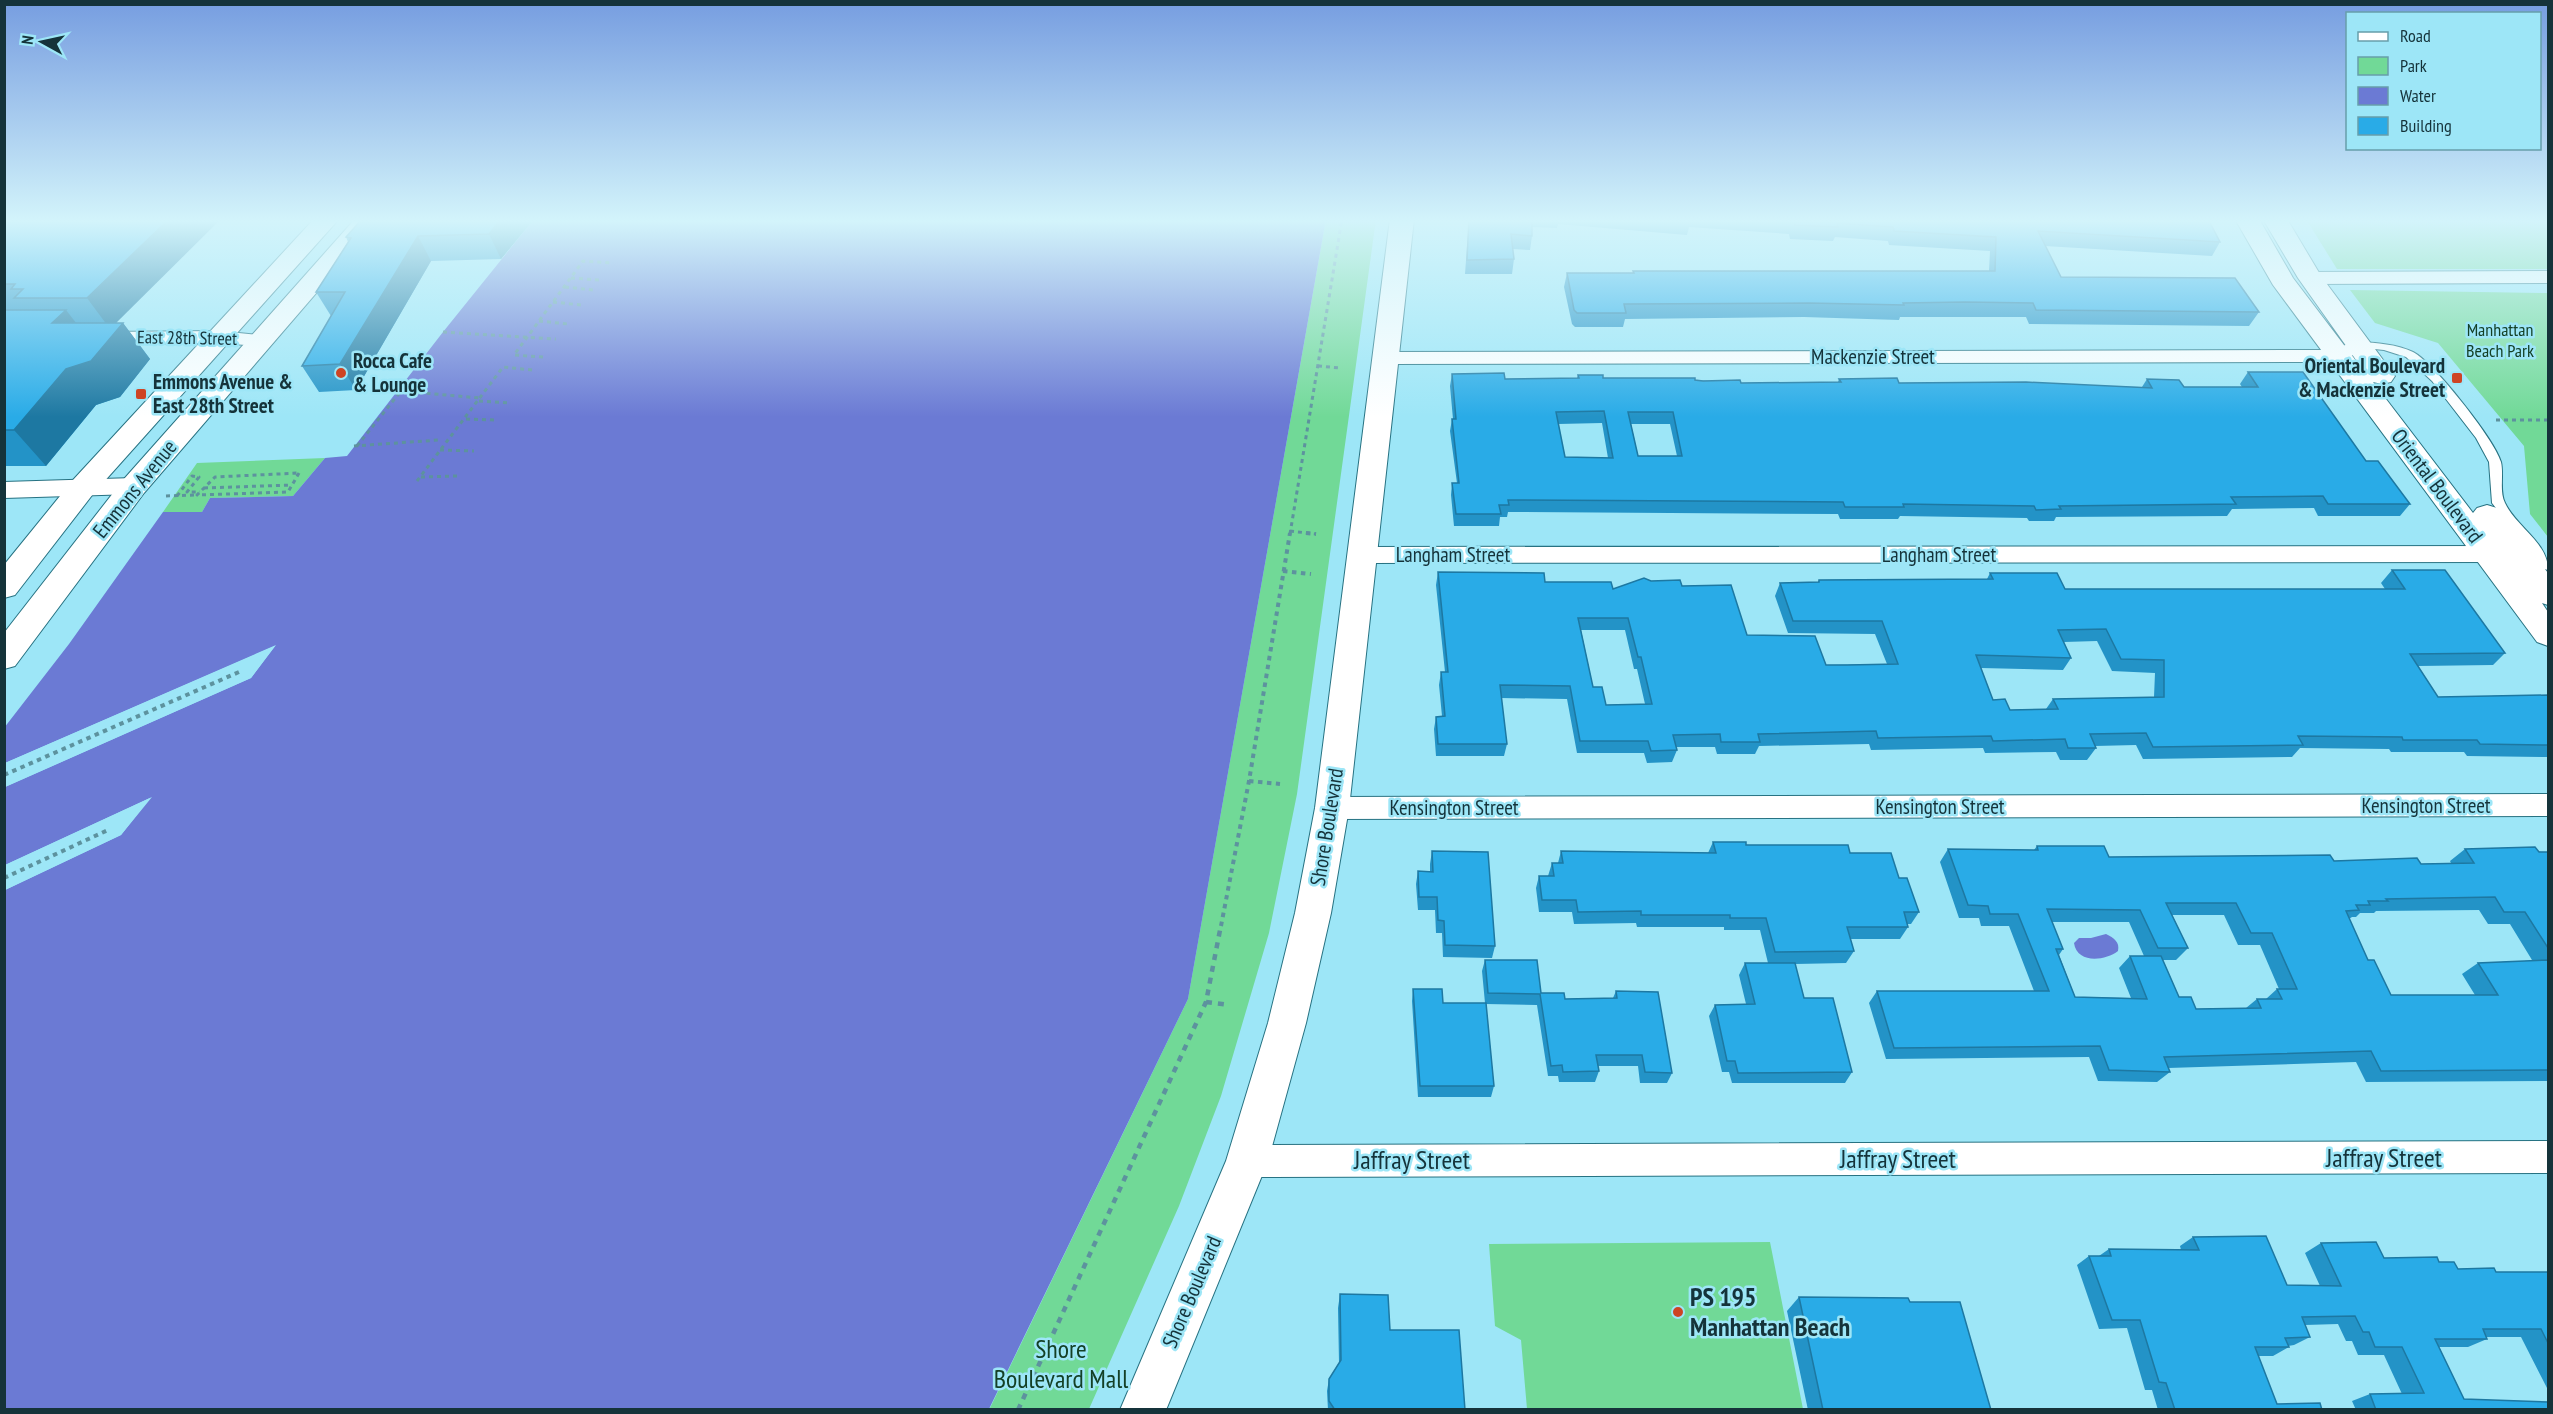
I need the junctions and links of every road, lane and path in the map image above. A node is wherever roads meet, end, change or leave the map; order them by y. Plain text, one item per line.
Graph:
1 (267, 285) edge
2 (310, 285) edge
3 (1331, 285) edge
4 (1393, 285) edge
5 (2287, 285) edge
6 (2314, 285) edge
7 (564, 287) joint
8 (593, 290) dead end
9 (553, 302) junction
10 (581, 305) dead end
11 (539, 321) junction
12 (568, 324) dead end
13 (443, 332) dead end
14 (219, 337) junction
15 (84, 338) edge
16 (526, 338) junction
17 (556, 339) dead end
18 (261, 340) junction
19 (2349, 351) junction
20 (543, 357) dead end
21 (1384, 358) junction
22 (1318, 366) junction
23 (1341, 368) dead end
24 (532, 370) dead end
25 (479, 400) junction
26 (511, 403) dead end
27 (465, 419) junction
28 (495, 420) dead end
29 (2496, 420) dead end
30 (2548, 420) edge
31 (439, 440) dead end
32 (440, 449) junction
33 (474, 451) dead end
34 (457, 476) dead end
35 (420, 477) junction
36 (417, 481) dead end
37 (292, 485) junction
38 (134, 486) junction
39 (83, 487) junction
40 (204, 488) junction
41 (4, 490) edge
42 (200, 492) junction
43 (166, 496) dead end
44 (176, 496) junction
45 (196, 496) junction
46 (1290, 531) junction
47 (1316, 534) dead end
48 (2503, 554) junction
49 (1361, 555) junction
50 (2548, 566) edge
51 (1283, 571) junction
52 (1311, 574) dead end
53 (4, 587) edge
54 (2548, 594) edge
55 (2548, 634) edge
56 (4, 657) edge
57 (239, 672) dead end
58 (4, 775) edge
59 (1248, 781) junction
60 (1280, 784) dead end
61 (2548, 805) edge
62 (1332, 808) junction
63 (108, 830) dead end
64 (4, 878) edge
65 (1206, 1002) junction
66 (1229, 1005) dead end
67 (2548, 1157) edge
68 (1246, 1161) junction
69 (1018, 1410) edge
70 (1143, 1410) edge

1 - 14 main road, Emmons Avenue
2 - 18 main road, Emmons Avenue
3 - 22 path
4 - 21 main road, Shore Boulevard
5 - 19 main road, Oriental Boulevard
6 - 19 main road, Oriental Boulevard
7 - 8 path
7 - 9 path
9 - 10 path
9 - 11 path
11 - 12 path
11 - 16 path
13 - 16 path
14 - 15 street, East 28th Street
14 - 18 street, East 28th Street
14 - 39 main road, Emmons Avenue
16 - 17 path
16 - 20 path
18 - 38 main road, Emmons Avenue
19 - 21 street, Mackenzie Street
19 - 48 main road, Oriental Boulevard
19 - 50 lane
21 - 49 main road, Shore Boulevard
22 - 23 path
22 - 46 path
24 - 25 path
25 - 26 path
25 - 27 path
25 - 31 path
27 - 28 path
27 - 32 path
29 - 30 path
32 - 33 path
32 - 35 path
34 - 35 path
35 - 36 path
37 - 40 path
37 - 40 path
37 - 45 path
38 - 39 street
38 - 56 main road, Emmons Avenue
39 - 41 street
39 - 53 main road, Emmons Avenue
40 - 42 path
42 - 44 path
42 - 45 path
43 - 44 path
44 - 45 path
46 - 47 path
46 - 51 path
48 - 49 street, Langham Street
48 - 54 main road, Oriental Boulevard
48 - 55 main road, Oriental Boulevard
49 - 62 main road, Shore Boulevard
51 - 52 path
51 - 59 path
57 - 58 path
59 - 60 path
59 - 65 path
61 - 62 street, Kensington Street
62 - 68 main road, Shore Boulevard
63 - 64 path
65 - 66 path
65 - 69 path
67 - 68 street, Jaffray Street
68 - 70 main road, Shore Boulevard

